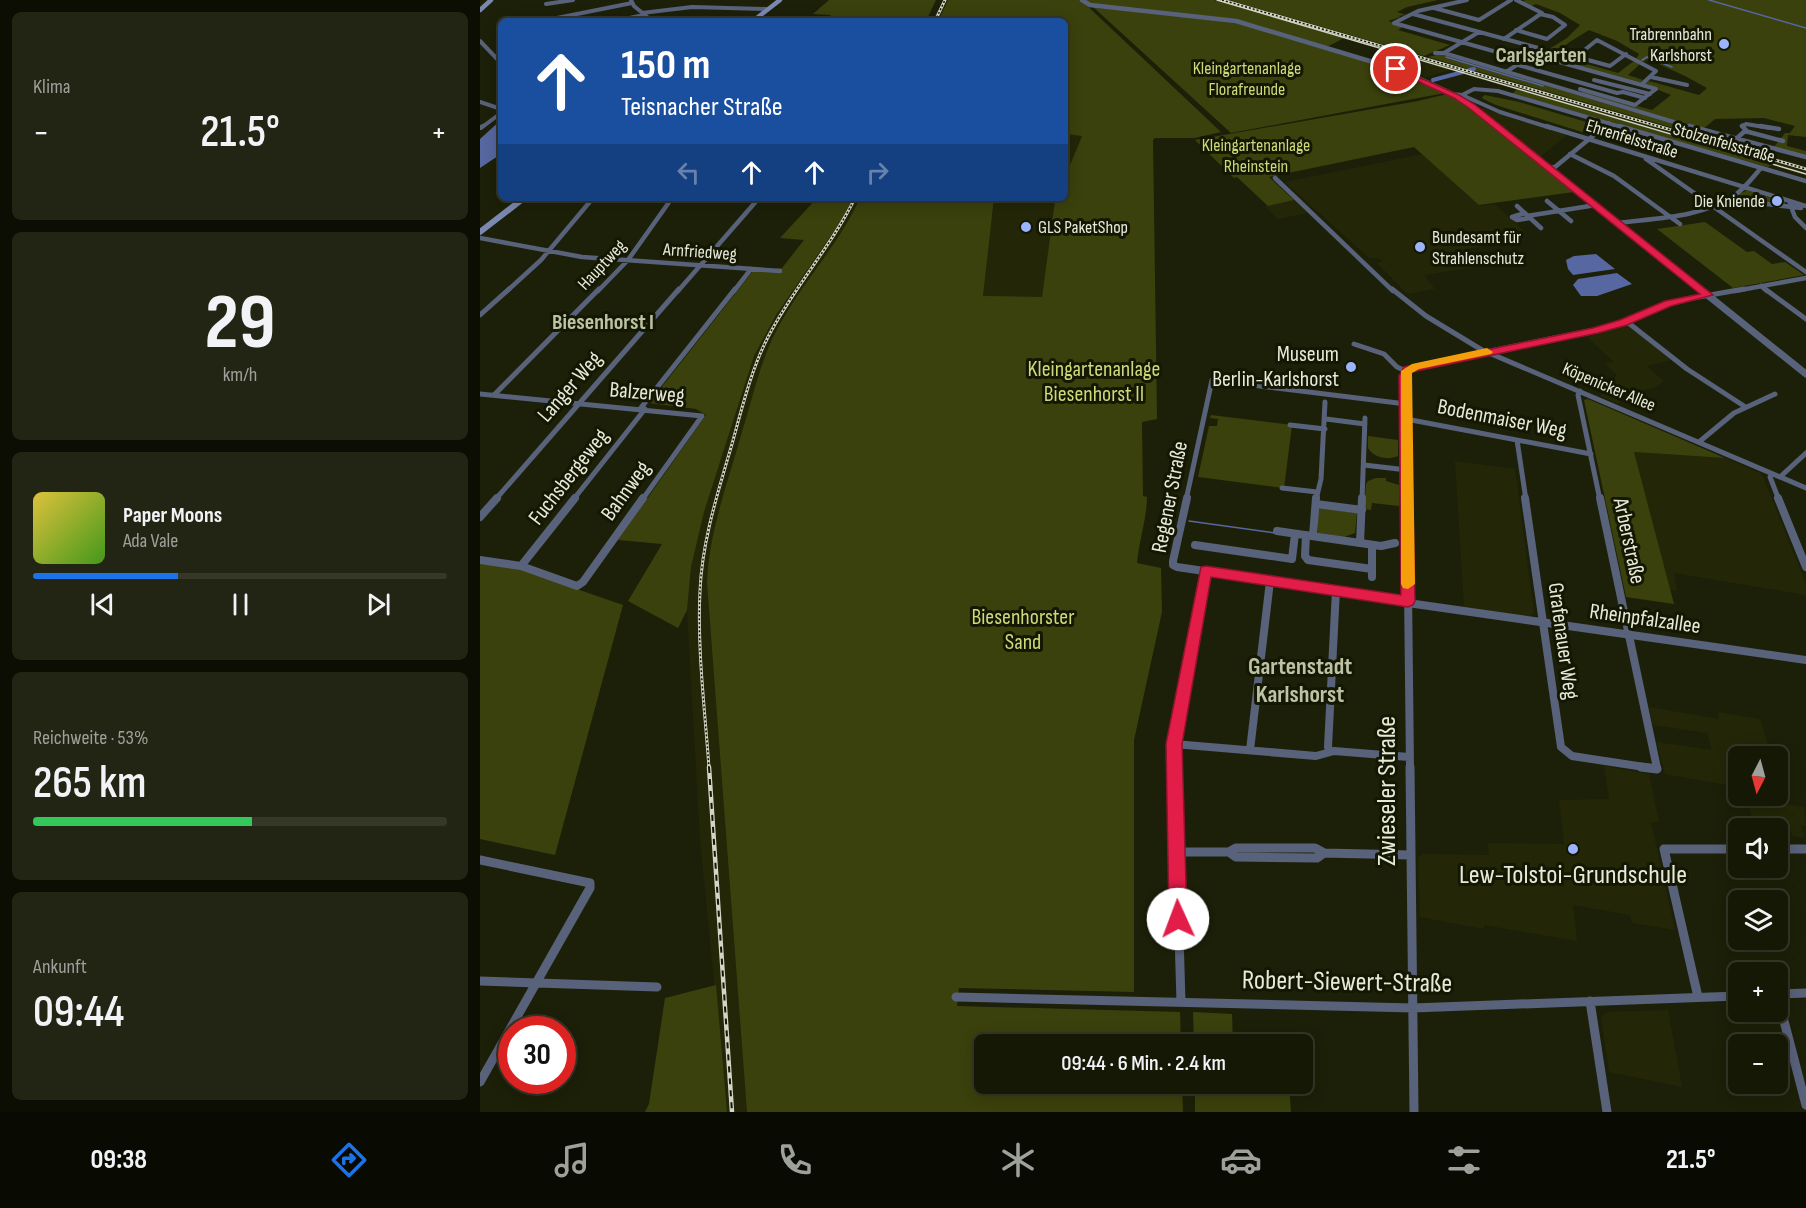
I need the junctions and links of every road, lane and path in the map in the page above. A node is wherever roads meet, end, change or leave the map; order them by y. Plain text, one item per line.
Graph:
1 (491, 0) edge
2 (573, 0) edge
3 (780, 0) edge
4 (1467, 0) edge
5 (1511, 0) edge
6 (1516, 0) edge
7 (632, 2) edge
8 (1084, 2) edge
9 (546, 4) dead end
10 (1433, 8) junction
11 (768, 9) junction
12 (480, 10) edge
13 (643, 14) junction
14 (1413, 14) junction
15 (1540, 14) junction
16 (556, 18) edge
17 (627, 18) edge
18 (648, 18) edge
19 (757, 18) edge
20 (1516, 30) junction
21 (1479, 32) junction
22 (1504, 39) junction
23 (480, 41) edge
24 (1461, 42) junction
25 (1542, 50) joint
26 (1435, 53) dead end
27 (1444, 53) junction
28 (1626, 54) junction
29 (1383, 55) dead end
30 (1534, 55) junction
31 (1577, 57) junction
32 (1394, 58) junction
33 (498, 60) edge
34 (1525, 60) junction
35 (1404, 62) dead end
36 (1567, 64) junction
37 (1382, 65) junction
38 (1518, 65) junction
39 (1506, 72) junction
40 (1603, 74) junction
41 (1651, 77) junction
42 (1594, 80) junction
43 (1587, 85) junction
44 (1641, 85) junction
45 (1687, 85) dead end
46 (1580, 89) junction
47 (1450, 93) junction
48 (1575, 93) junction
49 (1650, 94) junction
50 (1462, 95) junction
51 (1645, 98) junction
52 (480, 102) edge
53 (498, 110) edge
54 (498, 113) edge
55 (1610, 123) junction
56 (480, 128) edge
57 (1760, 129) dead end
58 (1779, 129) dead end
59 (1746, 130) junction
60 (1589, 139) junction
61 (1735, 140) junction
62 (1783, 141) dead end
63 (1570, 154) junction
64 (1647, 157) junction
65 (1806, 157) edge
66 (1668, 164) junction
67 (1550, 168) junction
68 (1658, 168) junction
69 (1761, 168) junction
70 (1275, 178) dead end
71 (1806, 181) edge
72 (1744, 187) junction
73 (520, 201) edge
74 (590, 201) edge
75 (670, 201) edge
76 (756, 201) edge
77 (1547, 201) dead end
78 (1720, 204) junction
79 (1790, 204) junction
80 (1596, 205) junction
81 (1517, 206) dead end
82 (1713, 206) junction
83 (1806, 208) edge
84 (1559, 211) junction
85 (1667, 215) junction
86 (1527, 216) junction
87 (1571, 221) dead end
88 (1618, 223) junction
89 (1680, 224) dead end
90 (1541, 228) dead end
91 (1806, 228) edge
92 (480, 232) edge
93 (480, 238) edge
94 (549, 250) junction
95 (628, 260) junction
96 (700, 265) junction
97 (751, 269) junction
98 (780, 271) dead end
99 (1806, 272) edge
100 (1806, 278) edge
101 (1761, 286) junction
102 (1708, 295) junction
103 (480, 315) edge
104 (1806, 319) edge
105 (1626, 321) junction
106 (1354, 344) dead end
107 (1488, 352) junction
108 (1406, 371) junction
109 (1806, 374) edge
110 (1580, 391) junction
111 (480, 394) edge
112 (1775, 394) dead end
113 (494, 395) junction
114 (1325, 402) dead end
115 (580, 403) junction
116 (1406, 404) junction
117 (1744, 406) junction
118 (642, 409) junction
119 (702, 416) joint
120 (1406, 418) junction
121 (1326, 419) junction
122 (1290, 424) dead end
123 (1325, 429) junction
124 (1517, 440) junction
125 (1699, 442) junction
126 (1806, 453) edge
127 (1591, 454) junction
128 (1364, 465) junction
129 (1407, 470) junction
130 (1772, 474) junction
131 (1780, 477) junction
132 (1282, 488) dead end
133 (1806, 488) edge
134 (1317, 492) junction
135 (1316, 504) junction
136 (1362, 510) junction
137 (480, 517) edge
138 (1277, 531) dead end
139 (1295, 534) junction
140 (1310, 536) junction
141 (1360, 543) junction
142 (1395, 543) dead end
143 (1195, 545) dead end
144 (1372, 545) junction
145 (480, 560) edge
146 (521, 566) junction
147 (1806, 567) edge
148 (1206, 571) junction
149 (1270, 581) junction
150 (1336, 590) junction
151 (1408, 602) junction
152 (1541, 622) junction
153 (1629, 635) junction
154 (1806, 660) edge
155 (1174, 744) junction
156 (1250, 750) junction
157 (1330, 752) junction
158 (1409, 757) junction
159 (1658, 769) joint
160 (1728, 849) edge
161 (1788, 849) edge
162 (1806, 849) edge
163 (1175, 852) junction
164 (1410, 855) junction
165 (480, 860) edge
166 (480, 981) edge
167 (536, 983) junction
168 (657, 987) dead end
169 (1806, 993) edge
170 (1788, 995) edge
171 (1728, 996) edge
172 (956, 997) dead end
173 (1698, 997) junction
174 (1590, 1001) junction
175 (1181, 1002) junction
176 (1413, 1008) junction
177 (1785, 1022) edge
178 (480, 1082) edge
179 (1806, 1105) edge
180 (1414, 1112) edge
181 (1607, 1112) edge

1 - 12 main road
2 - 9 street
3 - 11 main road
4 - 10 street
5 - 10 street
6 - 15 street
7 - 13 street
7 - 16 street
8 - 37 street
10 - 14 street
11 - 13 street
11 - 19 main road
13 - 17 street
13 - 18 street
14 - 21 street
14 - 24 street
15 - 20 street
15 - 20 street
20 - 22 street
21 - 22 street
21 - 24 street
22 - 25 street
23 - 33 street
24 - 27 street
24 - 34 street
25 - 30 street
26 - 27 street
27 - 39 street
28 - 31 street
28 - 31 street
28 - 41 street
29 - 32 street
30 - 34 street
30 - 36 street
31 - 36 street
32 - 35 street
32 - 37 street
34 - 38 street
36 - 40 street
37 - 47 street
38 - 39 street
38 - 43 street
39 - 48 street
40 - 42 street
40 - 44 street
41 - 44 street
41 - 45 street
42 - 43 street
42 - 49 street
43 - 46 street
43 - 51 street
44 - 49 street
46 - 48 street
46 - 51 street
47 - 50 street, Ehrenfelsstraße
47 - 67 street
48 - 61 street
49 - 51 street
50 - 55 street, Stolzenfelsstraße
50 - 60 street, Ehrenfelsstraße
52 - 53 street
54 - 56 street
55 - 60 street
55 - 69 street, Stolzenfelsstraße
57 - 59 street
58 - 59 street
59 - 61 street
59 - 62 street
60 - 63 street
60 - 64 street, Ehrenfelsstraße
61 - 65 street
63 - 67 street
63 - 85 street
64 - 66 street, Ehrenfelsstraße
64 - 68 street
66 - 68 street
66 - 72 street, Ehrenfelsstraße
67 - 80 street
68 - 82 street
69 - 71 street, Stolzenfelsstraße
69 - 72 street
70 - 107 street, Köpenicker Allee
72 - 78 street
72 - 79 street, Ehrenfelsstraße
73 - 92 main road
74 - 94 street
75 - 95 street, Hauptweg
76 - 96 street, Langer Weg
77 - 84 street
78 - 79 street
78 - 82 street
79 - 83 street
79 - 91 street
80 - 84 street
80 - 88 street
81 - 86 street
82 - 85 street
82 - 99 street
84 - 86 street
84 - 87 street
85 - 88 street
85 - 89 street
86 - 90 street
88 - 102 street
93 - 94 street, Arnfriedweg
94 - 95 street, Arnfriedweg
94 - 103 street
95 - 96 street, Arnfriedweg
95 - 113 street, Hauptweg
96 - 97 street, Arnfriedweg
96 - 115 street, Langer Weg
97 - 98 street, Arnfriedweg
97 - 118 street
100 - 101 street
101 - 102 street
101 - 104 street
102 - 105 street
102 - 109 street
105 - 107 street
105 - 117 street
106 - 108 street
107 - 108 street
107 - 110 street, Köpenicker Allee
108 - 116 street, Zwieseler Straße
110 - 125 street, Köpenicker Allee
110 - 127 street, Arberstraße
111 - 113 street, Balzerweg
112 - 117 street
113 - 115 street, Balzerweg
114 - 121 street
115 - 118 street, Balzerweg
115 - 137 street, Langer Weg
116 - 120 street, Zwieseler Straße
116 - 148 street, Regener Straße
117 - 125 street
118 - 119 street, Balzerweg
118 - 146 street, Fuchsbergeweg
119 - 146 street, Bahnweg
120 - 124 street, Bodenmaiser Weg
120 - 129 street, Zwieseler Straße
121 - 123 street
121 - 128 street
122 - 123 street
123 - 134 street
124 - 127 street, Bodenmaiser Weg
124 - 152 street, Grafenauer Weg
125 - 130 street, Köpenicker Allee
126 - 131 street
127 - 153 street, Arberstraße
128 - 129 street
128 - 136 street
129 - 151 street, Zwieseler Straße
130 - 131 street, Köpenicker Allee
130 - 147 street
131 - 133 street, Köpenicker Allee
132 - 134 street
134 - 135 street
135 - 136 street
135 - 140 street
136 - 141 street
138 - 139 street
139 - 140 street
139 - 143 street
140 - 141 street
140 - 144 street
141 - 144 street
142 - 144 street
145 - 146 street
148 - 149 street, Regener Straße
148 - 155 street
149 - 150 street, Regener Straße
149 - 156 street
150 - 151 street, Regener Straße
150 - 157 street
151 - 152 street, Rheinpfalzallee
151 - 158 street, Zwieseler Straße
152 - 153 street, Rheinpfalzallee
152 - 159 street, Grafenauer Weg
153 - 154 street, Rheinpfalzallee
153 - 159 street, Arberstraße
155 - 156 street
155 - 163 street
156 - 157 street
157 - 158 street
158 - 164 street, Zwieseler Straße
160 - 173 street
161 - 162 street
163 - 164 street
163 - 175 street
164 - 176 street, Zwieseler Straße
165 - 167 street
166 - 167 street
167 - 168 street
167 - 178 street
169 - 170 street
171 - 173 street, Robert-Siewert-Straße
172 - 175 street, Robert-Siewert-Straße
173 - 174 street, Robert-Siewert-Straße
174 - 176 street, Robert-Siewert-Straße
174 - 181 street
175 - 176 street, Robert-Siewert-Straße
176 - 180 street, Zwieseler Straße
177 - 179 street

